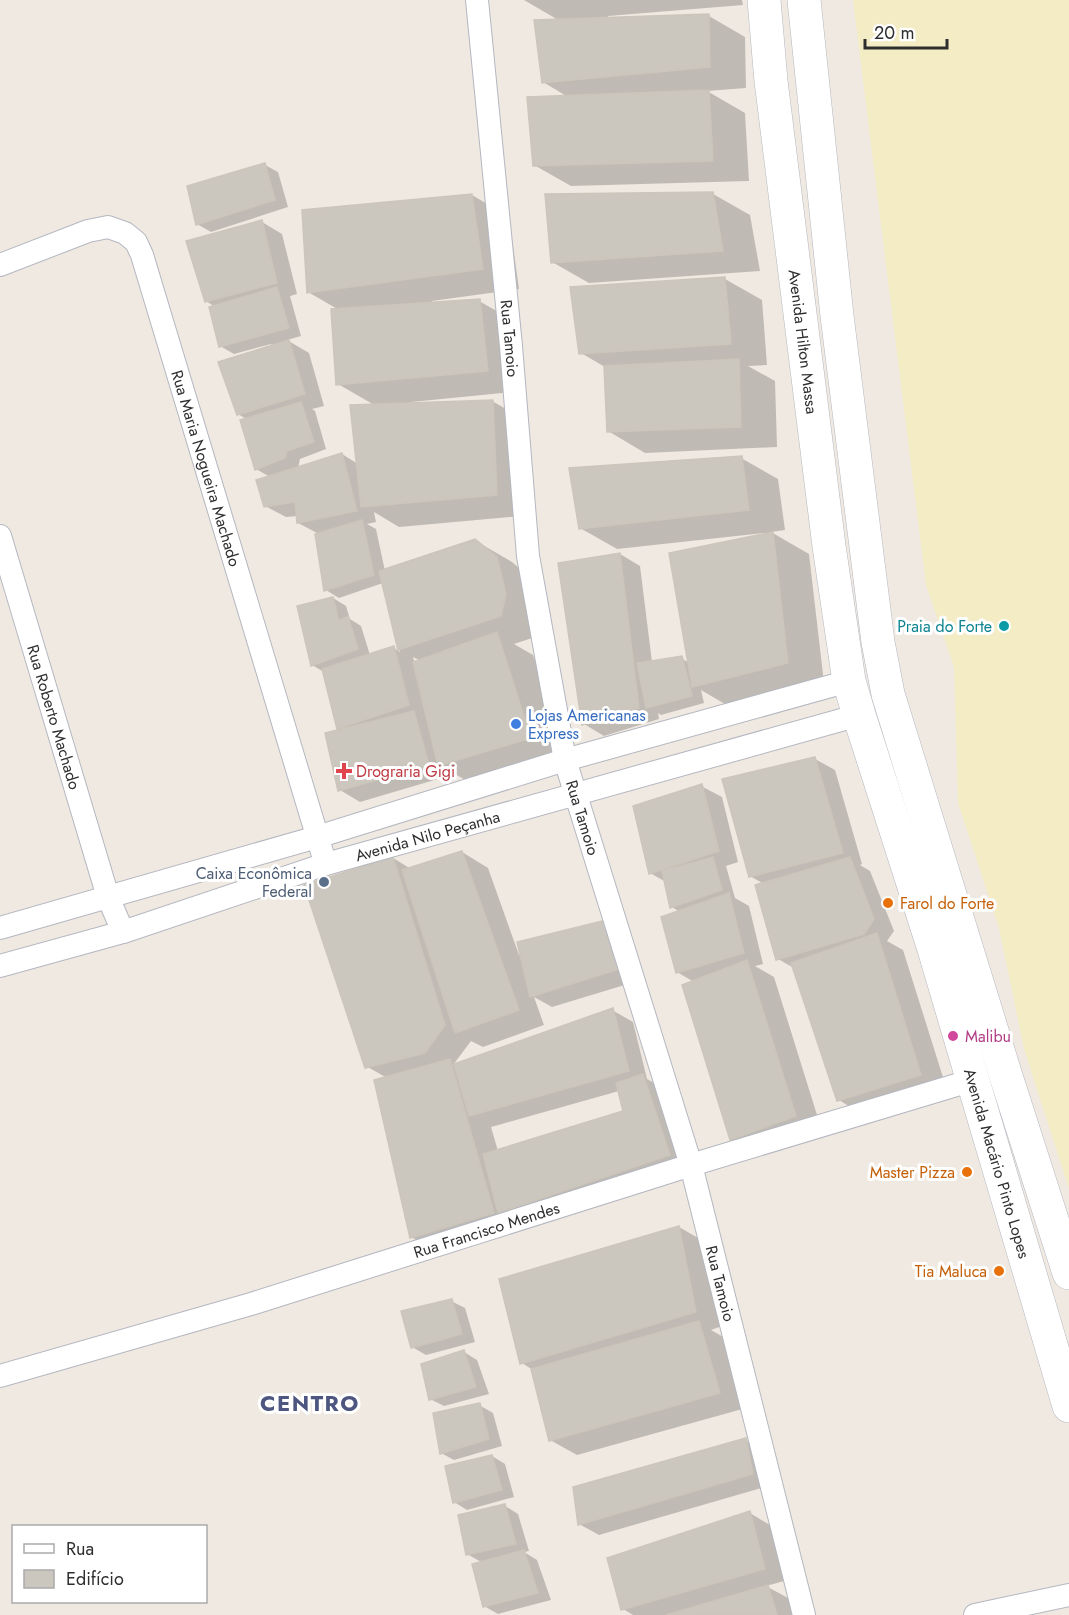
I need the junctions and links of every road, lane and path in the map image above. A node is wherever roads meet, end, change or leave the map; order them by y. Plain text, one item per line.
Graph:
1 (477, 0) edge
2 (764, 0) edge
3 (804, 0) edge
4 (0, 265) edge
5 (0, 536) edge
6 (849, 681) junction
7 (859, 715) junction
8 (565, 760) junction
9 (575, 795) junction
10 (317, 837) junction
11 (326, 864) junction
12 (108, 897) junction
13 (0, 928) edge
14 (123, 932) junction
15 (0, 966) edge
16 (973, 1080) junction
17 (691, 1165) junction
18 (1069, 1273) edge
19 (0, 1376) edge
20 (1069, 1406) edge
21 (1069, 1595) edge
22 (804, 1615) edge
23 (975, 1615) edge

1 - 8 street, Rua Tamoio
2 - 6 main road, Avenida Hilton Massa
3 - 18 main road, Avenida Macário Pinto Lopes
4 - 10 street, Rua Maria Nogueira Machado
5 - 12 street, Rua Roberto Machado
6 - 7 main road, Avenida Macário Pinto Lopes
6 - 8 street, Avenida Nilo Peçanha
7 - 9 street, Avenida Nilo Peçanha
7 - 16 main road, Avenida Macário Pinto Lopes
8 - 9 street, Rua Tamoio
8 - 10 street, Avenida Nilo Peçanha
9 - 11 street, Avenida Nilo Peçanha
9 - 17 street, Rua Tamoio
10 - 11 street, Rua Maria Nogueira Machado
10 - 12 street, Avenida Nilo Peçanha
11 - 14 street, Avenida Nilo Peçanha
12 - 13 street, Avenida Nilo Peçanha
12 - 14 street, Rua Roberto Machado
14 - 15 street, Avenida Nilo Peçanha
16 - 17 street, Rua Francisco Mendes
16 - 20 main road, Avenida Macário Pinto Lopes
17 - 19 street, Rua Francisco Mendes
17 - 22 street, Rua Tamoio
21 - 23 street

